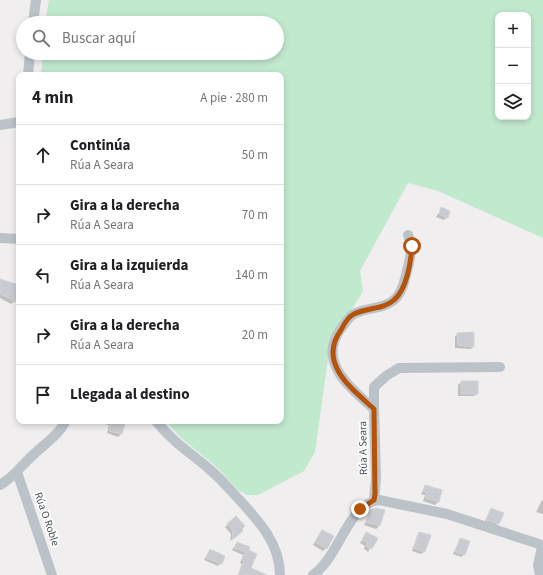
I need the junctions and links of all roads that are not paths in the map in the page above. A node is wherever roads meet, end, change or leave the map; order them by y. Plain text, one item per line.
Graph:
1 (36, 0) edge
2 (34, 16) edge
3 (29, 60) edge
4 (28, 72) edge
5 (16, 122) edge
6 (0, 125) edge
7 (408, 235) dead end
8 (0, 238) edge
9 (16, 239) edge
10 (500, 366) dead end
11 (374, 409) junction
12 (64, 424) edge
13 (159, 424) edge
14 (17, 472) junction
15 (0, 485) edge
16 (374, 500) junction
17 (52, 575) edge
18 (280, 575) edge
19 (313, 575) edge
20 (540, 575) edge

1 - 2 street
3 - 4 street
5 - 6 street
7 - 11 street, Rúa A Seara
8 - 9 street
10 - 11 street
11 - 16 street, Rúa A Seara
12 - 14 street
13 - 18 street
14 - 15 street
14 - 17 street, Rúa O Roble
16 - 19 street
16 - 20 street

